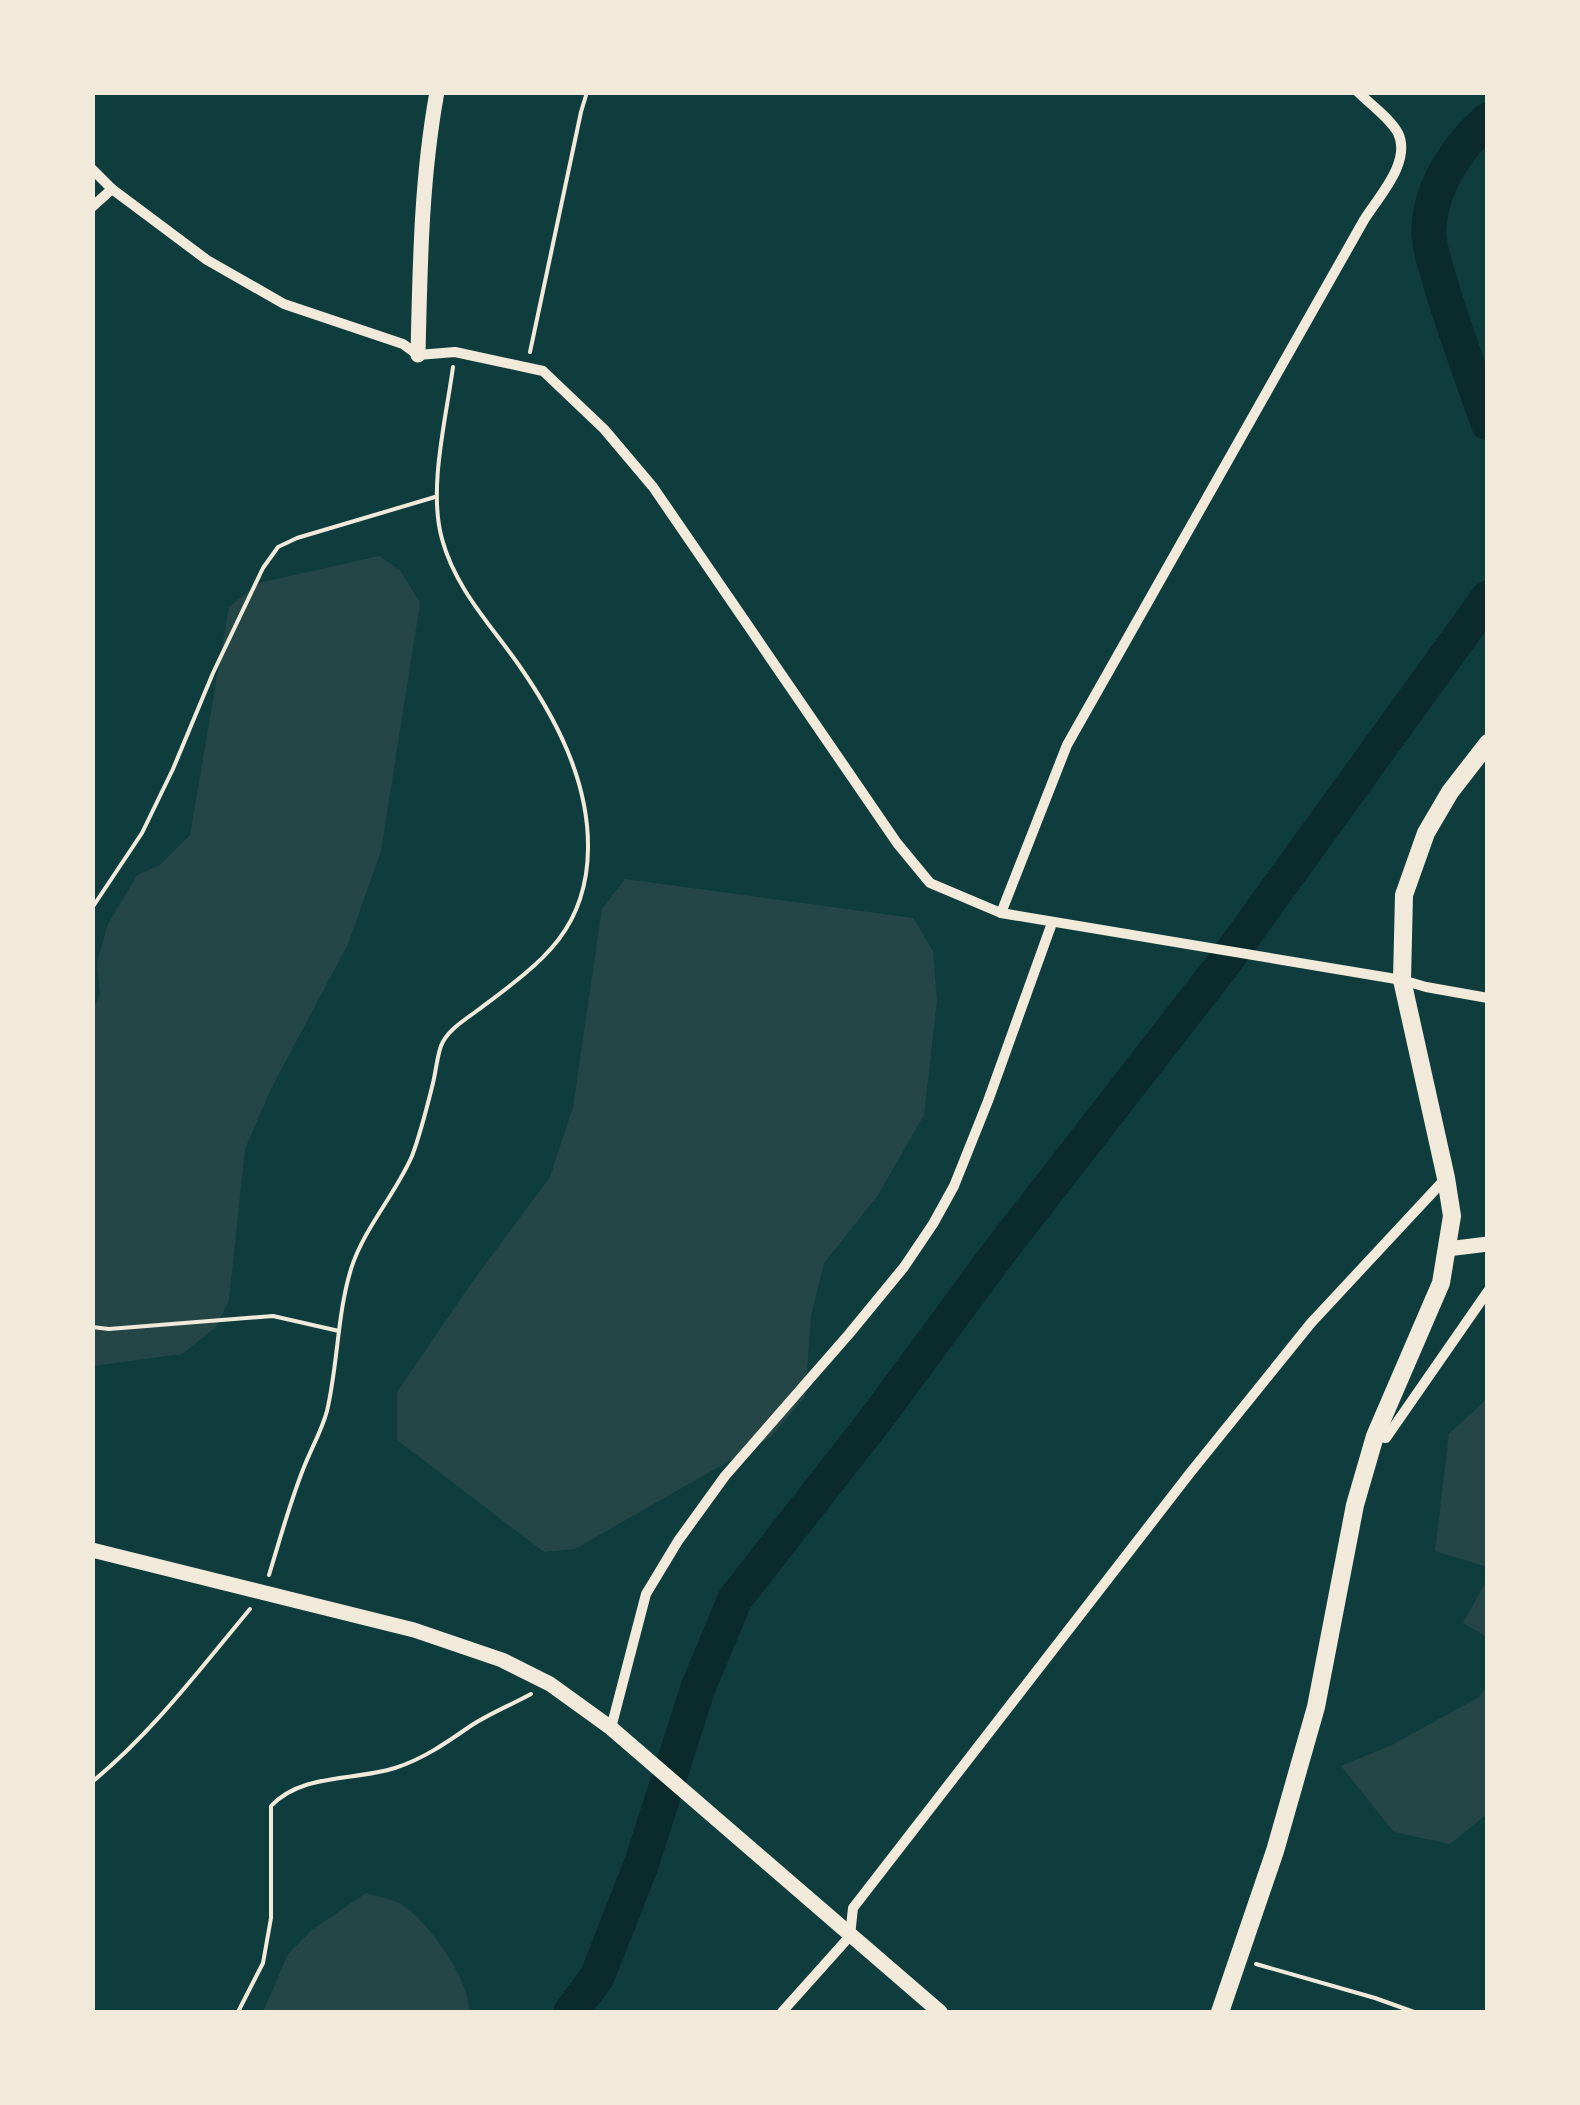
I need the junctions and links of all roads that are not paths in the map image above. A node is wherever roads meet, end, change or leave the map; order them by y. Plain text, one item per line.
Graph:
1 (437, 92) edge
2 (1358, 92) edge
3 (92, 169) edge
4 (112, 190) junction
5 (92, 207) edge
6 (418, 354) junction
7 (1488, 742) edge
8 (1001, 913) junction
9 (1052, 923) junction
10 (1402, 980) junction
11 (1488, 998) edge
12 (1446, 1178) junction
13 (1488, 1244) edge
14 (1447, 1249) junction
15 (1488, 1291) edge
16 (1376, 1436) junction
17 (92, 1550) edge
18 (611, 1728) junction
19 (850, 1936) junction
20 (782, 2012) edge
21 (940, 2012) edge
22 (1220, 2012) edge

1 - 6 street
2 - 8 street
3 - 4 street
4 - 5 street
4 - 6 street
6 - 8 street
7 - 10 main road
8 - 9 street
9 - 10 street
9 - 18 street
10 - 11 street
10 - 12 main road
12 - 14 main road
12 - 19 street
13 - 14 street
14 - 16 main road
15 - 16 street
16 - 22 main road
17 - 18 street
18 - 19 street
19 - 20 street
19 - 21 street

